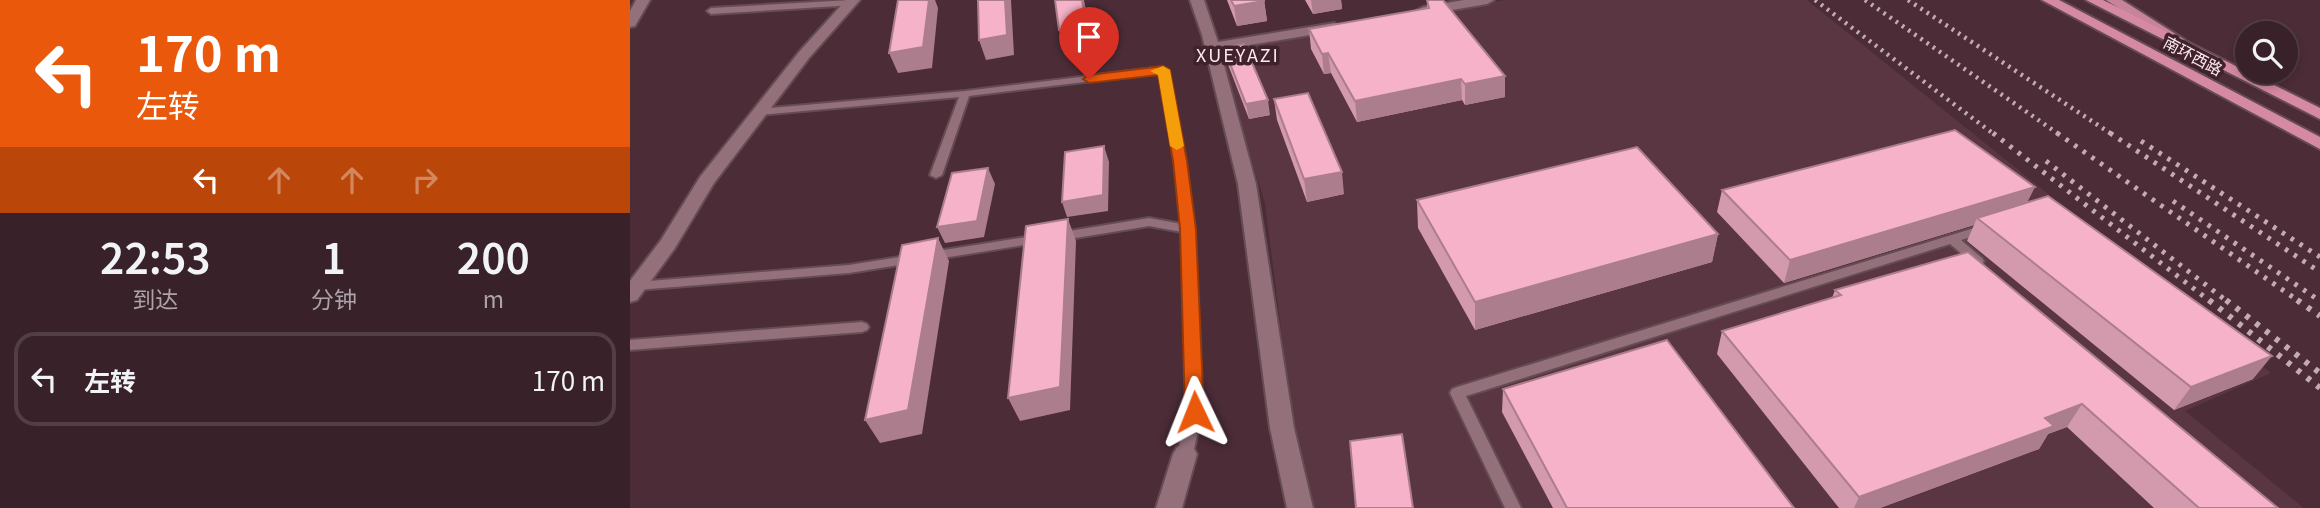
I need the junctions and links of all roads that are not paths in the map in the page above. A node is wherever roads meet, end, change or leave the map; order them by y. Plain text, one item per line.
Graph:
1 (643, 0) edge
2 (1197, 0) edge
3 (1487, 0) edge
4 (2049, 0) edge
5 (2093, 0) edge
6 (2113, 0) edge
7 (852, 1) edge
8 (711, 11) dead end
9 (1405, 14) edge
10 (630, 23) edge
11 (1350, 24) edge
12 (1212, 47) junction
13 (2203, 55) junction
14 (965, 94) junction
15 (759, 113) junction
16 (2320, 114) edge
17 (2320, 144) edge
18 (936, 175) dead end
19 (1991, 227) edge
20 (1188, 229) junction
21 (1952, 239) junction
22 (1995, 275) edge
23 (633, 291) edge
24 (862, 327) dead end
25 (630, 345) edge
26 (1185, 454) joint
27 (1169, 508) edge
28 (1300, 508) edge
29 (1513, 508) edge

1 - 10 street
2 - 12 street
3 - 9 street
4 - 17 highway, 南环西路
5 - 13 highway, 南环西路
6 - 13 main road
7 - 8 lane
7 - 15 street
11 - 12 street
12 - 28 street
13 - 16 highway, 南环西路
14 - 15 lane
14 - 18 lane
14 - 20 lane
15 - 23 street
19 - 21 lane
20 - 23 lane
20 - 26 lane
21 - 22 lane
21 - 29 lane
24 - 25 lane
26 - 27 street

